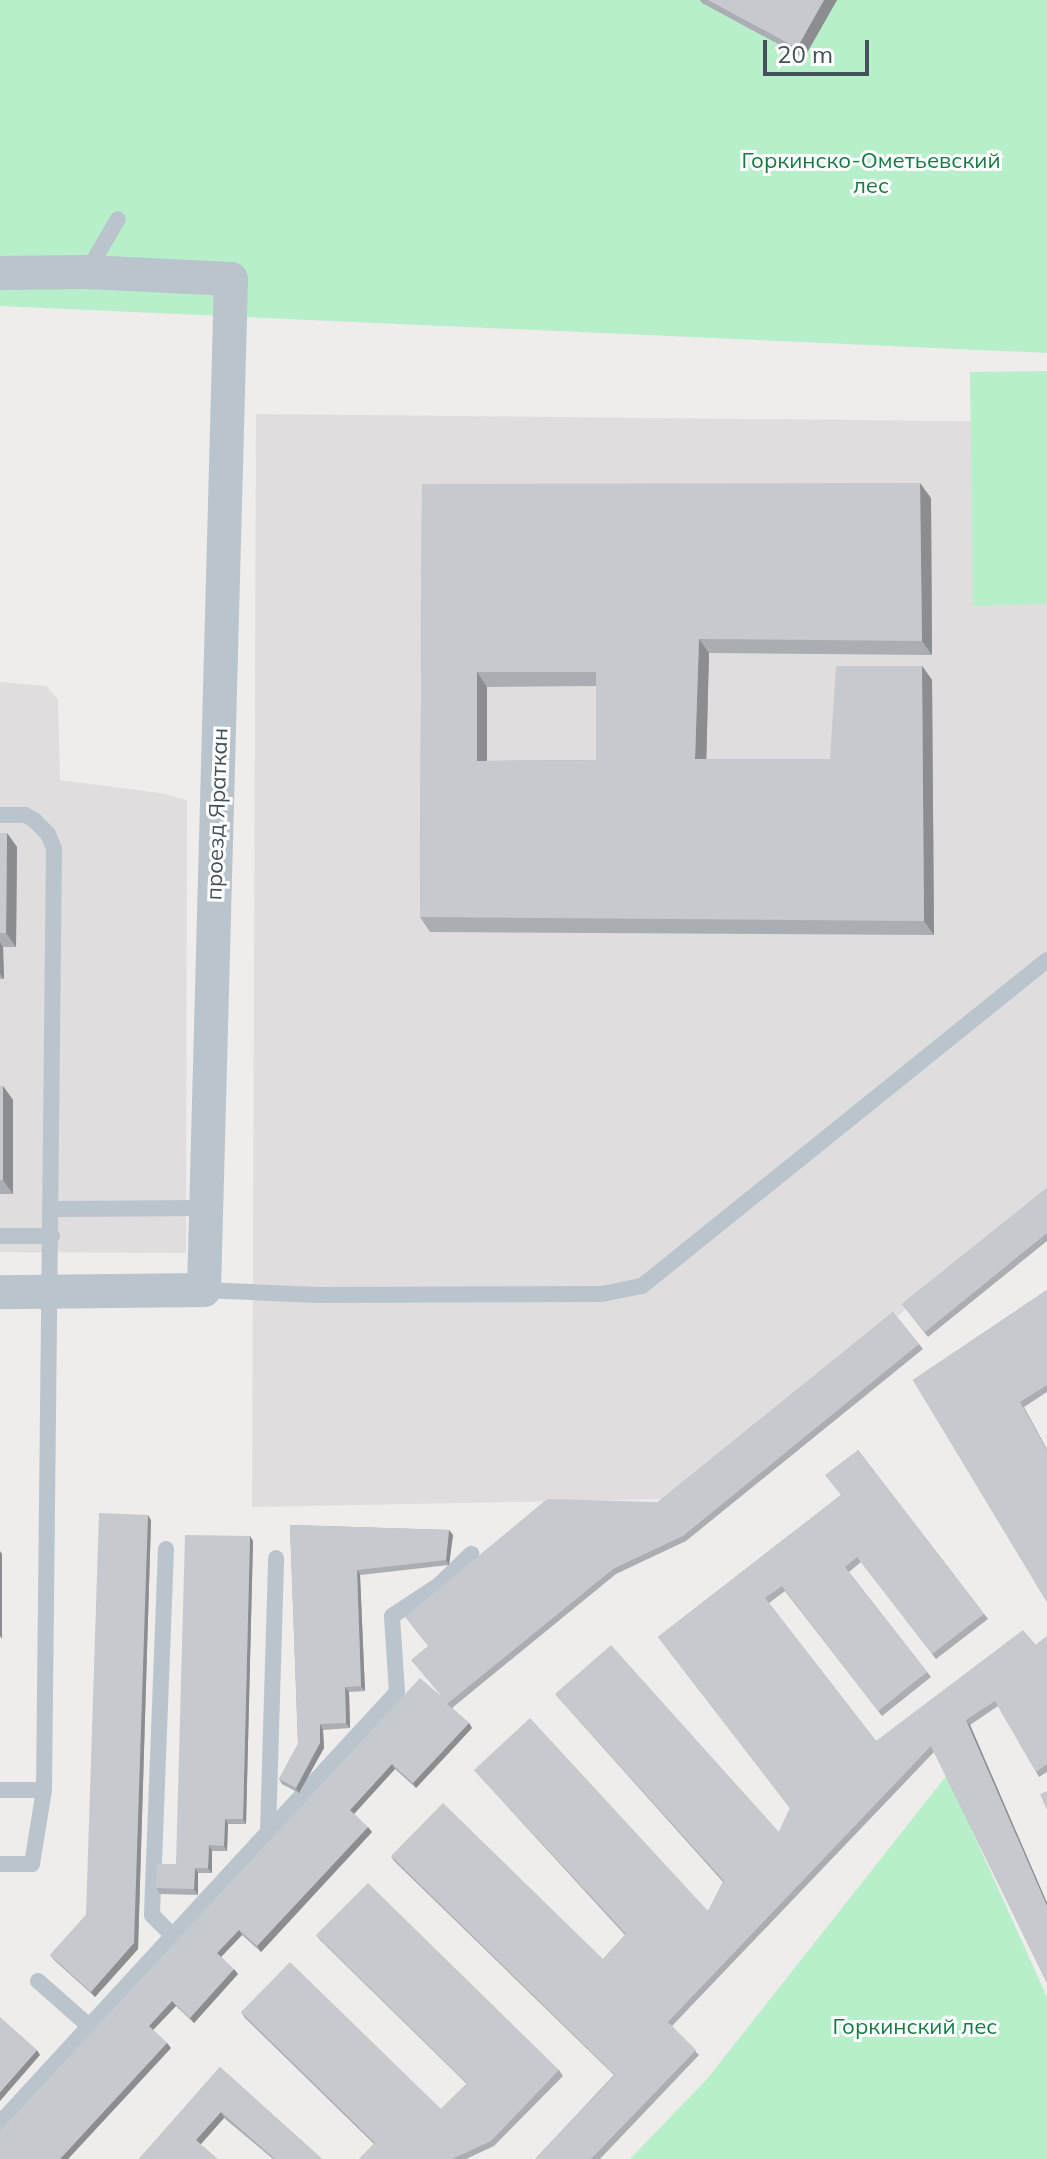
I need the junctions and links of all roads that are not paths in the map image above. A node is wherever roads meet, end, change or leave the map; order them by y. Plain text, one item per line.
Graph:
1 (118, 219) dead end
2 (87, 272) junction
3 (0, 273) edge
4 (0, 815) edge
5 (1047, 960) edge
6 (207, 1208) junction
7 (52, 1209) junction
8 (0, 1236) edge
9 (52, 1236) junction
10 (204, 1290) junction
11 (0, 1292) edge
12 (49, 1292) junction
13 (166, 1549) dead end
14 (471, 1554) dead end
15 (276, 1558) dead end
16 (0, 1790) edge
17 (44, 1790) junction
18 (268, 1832) junction
19 (0, 1864) edge
20 (173, 1936) junction
21 (38, 1981) dead end
22 (89, 2026) junction
23 (0, 2123) edge

1 - 2 lane
2 - 3 street
2 - 6 street, проезд Яраткан
4 - 7 lane
5 - 10 lane
6 - 7 lane
6 - 10 street, проезд Яраткан
7 - 9 lane
8 - 9 lane
9 - 12 lane
10 - 12 street
11 - 12 street
12 - 17 lane
13 - 20 lane
14 - 18 lane
15 - 18 lane
16 - 17 lane
17 - 19 lane
18 - 20 lane
20 - 22 lane
21 - 22 lane
22 - 23 lane

